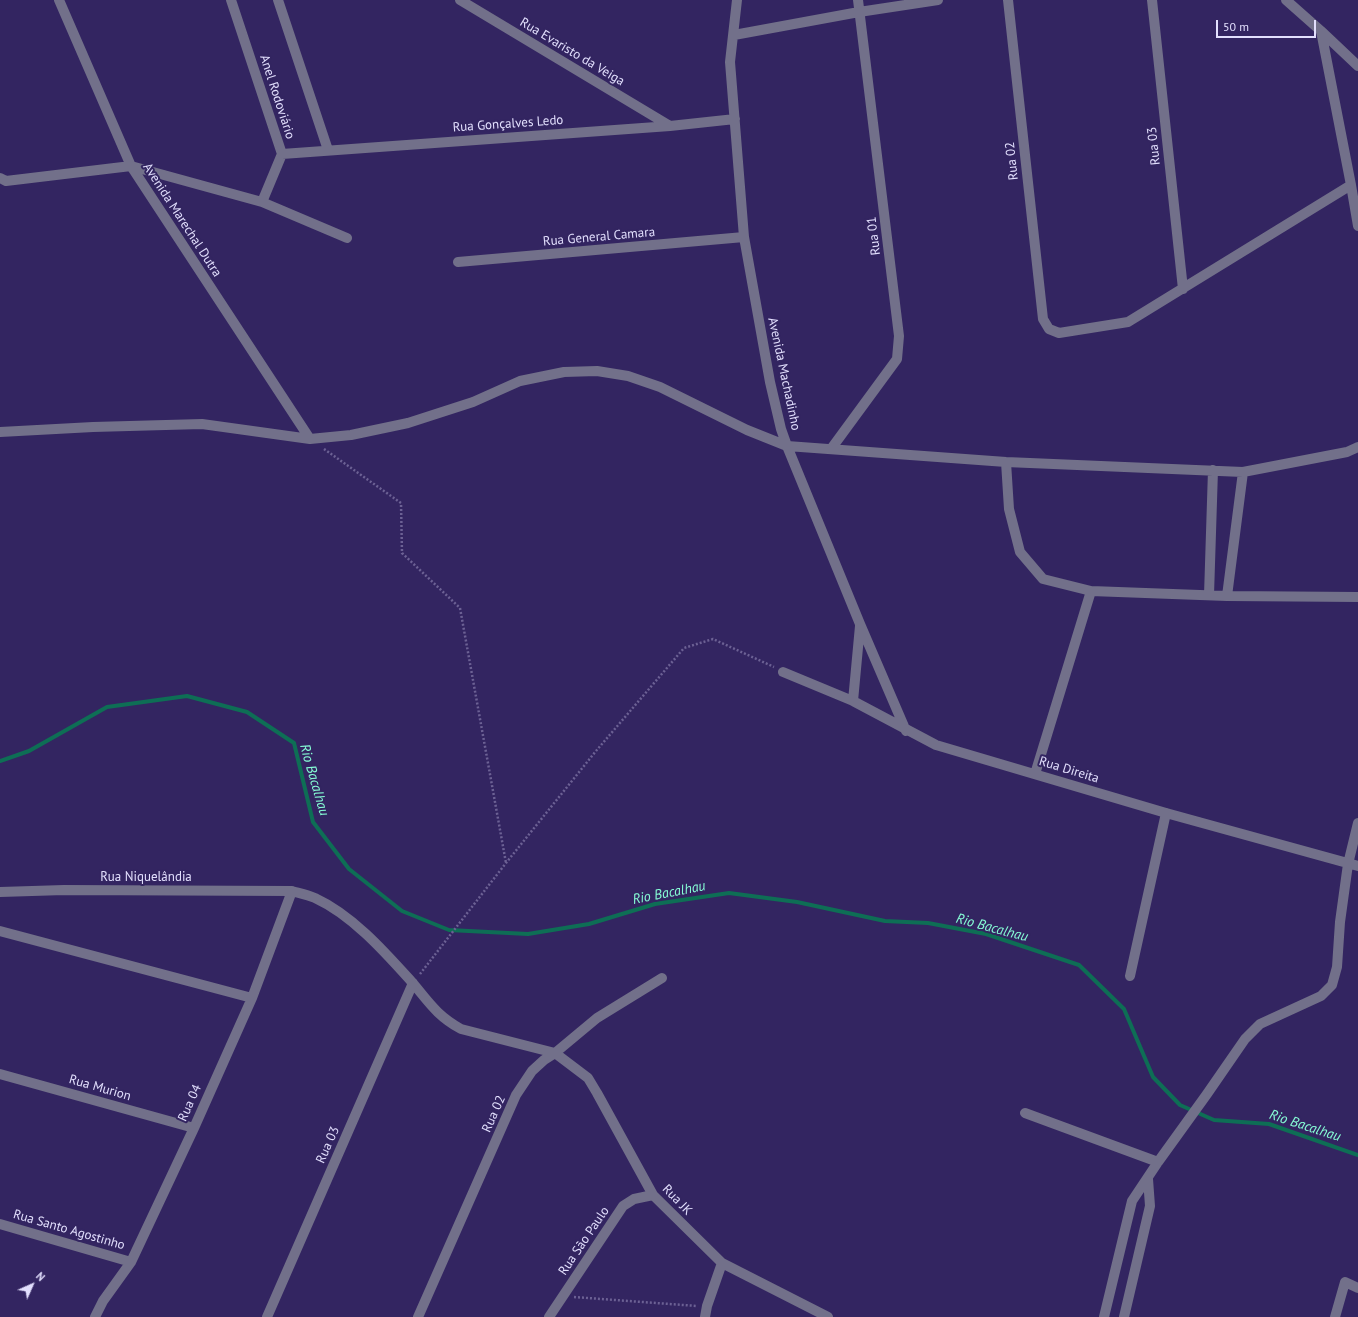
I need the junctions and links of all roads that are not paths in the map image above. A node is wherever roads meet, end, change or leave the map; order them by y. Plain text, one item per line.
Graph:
1 (59, 0) edge
2 (231, 0) edge
3 (278, 0) edge
4 (460, 0) edge
5 (858, 0) edge
6 (938, 0) edge
7 (1008, 0) edge
8 (1152, 0) edge
9 (1286, 0) edge
10 (734, 1) edge
11 (859, 12) junction
12 (1320, 31) junction
13 (734, 34) junction
14 (1358, 66) edge
15 (735, 119) junction
16 (670, 126) junction
17 (328, 150) junction
18 (282, 154) junction
19 (131, 166) junction
20 (0, 178) edge
21 (1351, 185) junction
22 (262, 202) junction
23 (1358, 226) edge
24 (347, 238) dead end
25 (744, 238) junction
26 (458, 262) dead end
27 (1183, 289) junction
28 (0, 432) edge
29 (310, 440) junction
30 (787, 446) junction
31 (1358, 447) edge
32 (831, 449) junction
33 (1006, 462) junction
34 (1213, 470) junction
35 (1243, 472) junction
36 (1091, 591) junction
37 (1209, 595) junction
38 (1227, 596) junction
39 (1358, 597) edge
40 (860, 624) junction
41 (783, 672) road end
42 (853, 701) junction
43 (906, 730) junction
44 (1035, 774) junction
45 (1166, 813) junction
46 (1358, 823) edge
47 (1353, 865) edge
48 (292, 891) junction
49 (0, 892) edge
50 (0, 932) edge
51 (1130, 976) dead end
52 (662, 978) dead end
53 (413, 983) junction
54 (252, 998) junction
55 (555, 1053) junction
56 (0, 1074) edge
57 (1024, 1114) dead end
58 (194, 1128) junction
59 (1158, 1162) junction
60 (1148, 1179) junction
61 (653, 1195) junction
62 (0, 1224) edge
63 (132, 1262) junction
64 (722, 1263) junction
65 (1358, 1288) edge
66 (95, 1317) edge
67 (267, 1317) edge
68 (418, 1317) edge
69 (549, 1317) edge
70 (705, 1317) edge
71 (828, 1317) edge
72 (1104, 1317) edge
73 (1124, 1317) edge
74 (1335, 1317) edge

1 - 19 street, Avenida Marechal Dutra
2 - 18 street, Anel Rodoviário
3 - 17 street
4 - 16 street, Rua Evaristo da Veiga
5 - 11 street, Rua 01
6 - 11 street
7 - 27 street, Rua 02
8 - 27 street, Rua 03
9 - 12 street
10 - 13 street, Avenida Machadinho
11 - 13 street
11 - 32 street, Rua 01
12 - 14 street
12 - 21 street
13 - 15 street, Avenida Machadinho
15 - 16 street, Rua Gonçalves Ledo
15 - 25 street, Avenida Machadinho
16 - 17 street, Rua Gonçalves Ledo
17 - 18 street, Rua Gonçalves Ledo
18 - 22 street, Anel Rodoviário
19 - 20 street
19 - 22 street
19 - 29 street, Avenida Marechal Dutra
21 - 23 street
21 - 27 street
22 - 24 street
25 - 26 street, Rua General Camara
25 - 30 street, Avenida Machadinho
28 - 29 street
29 - 30 street
30 - 32 street
30 - 40 street, Avenida Machadinho
31 - 35 street
32 - 33 street
33 - 34 street
33 - 36 street
34 - 35 street
34 - 37 street
35 - 38 street
36 - 37 street
36 - 44 street
37 - 38 street
38 - 39 street
40 - 42 street
40 - 43 street, Avenida Machadinho
41 - 42 street, Rua Direita
42 - 43 street, Rua Direita
43 - 44 street, Rua Direita
44 - 45 street, Rua Direita
45 - 47 street, Rua Direita
45 - 51 street
46 - 47 street
47 - 59 street
48 - 49 street, Rua Niquelândia
48 - 53 street, Rua Niquelândia
48 - 54 street, Rua 04
50 - 54 street
52 - 55 street, Rua 02
53 - 55 street, Rua Niquelândia
53 - 67 street, Rua 03
54 - 58 street, Rua 04
55 - 61 street, Rua JK
55 - 68 street, Rua 02
56 - 58 street, Rua Murion
57 - 59 street
58 - 63 street, Rua 04
59 - 60 street
60 - 72 street
60 - 73 street
61 - 64 street, Rua JK
61 - 69 street, Rua São Paulo
62 - 63 street, Rua Santo Agostinho
63 - 66 street, Rua 04
64 - 70 street
64 - 71 street, Rua JK
65 - 74 street

